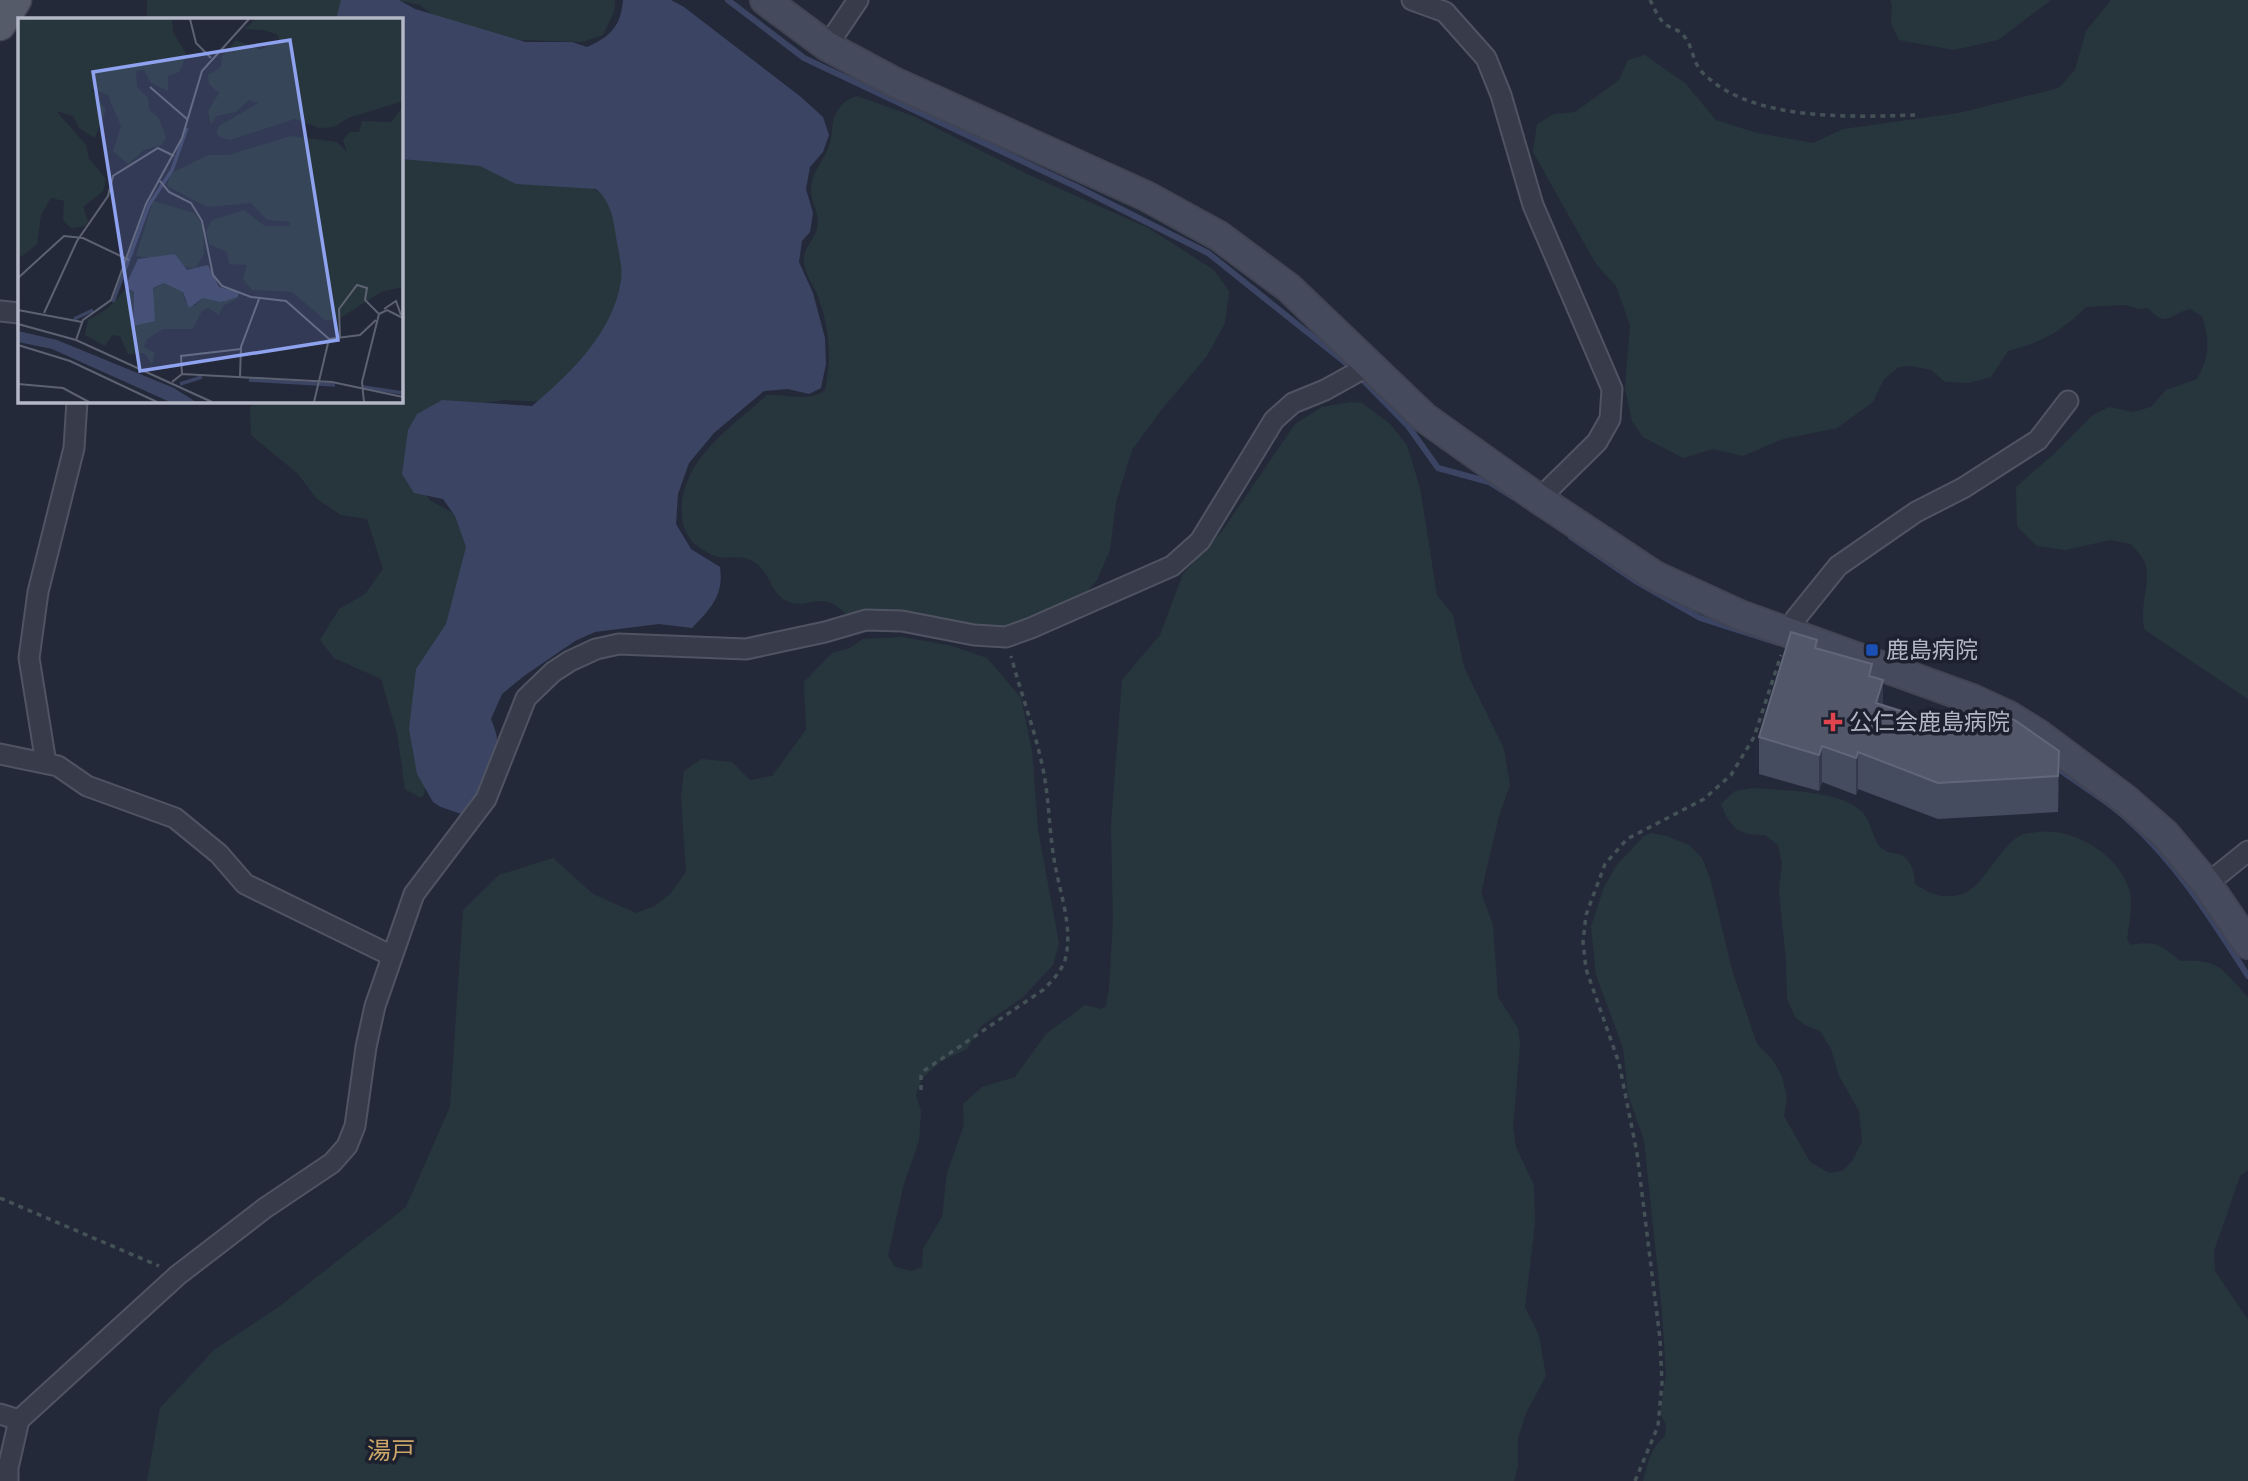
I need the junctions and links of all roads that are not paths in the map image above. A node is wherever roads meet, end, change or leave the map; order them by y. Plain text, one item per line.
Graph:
1 (16, 0) edge
2 (765, 0) edge
3 (858, 0) edge
4 (1412, 0) edge
5 (0, 25) edge
6 (827, 46) junction
7 (0, 311) edge
8 (18, 313) edge
9 (1359, 371) junction
10 (2068, 401) dead end
11 (77, 402) edge
12 (1539, 499) junction
13 (1786, 642) junction
14 (0, 754) edge
15 (46, 763) junction
16 (2248, 850) edge
17 (2207, 884) junction
18 (2248, 944) edge
19 (392, 956) junction
20 (9, 1417) edge
21 (8, 1481) edge

1 - 5 main road
2 - 6 street
3 - 6 street
4 - 12 street
6 - 9 street
7 - 8 street
9 - 12 street
9 - 19 street
10 - 13 street
11 - 15 street
12 - 13 street
13 - 17 street
14 - 15 street
15 - 19 street
16 - 17 street
17 - 18 street
19 - 20 street
20 - 21 street

